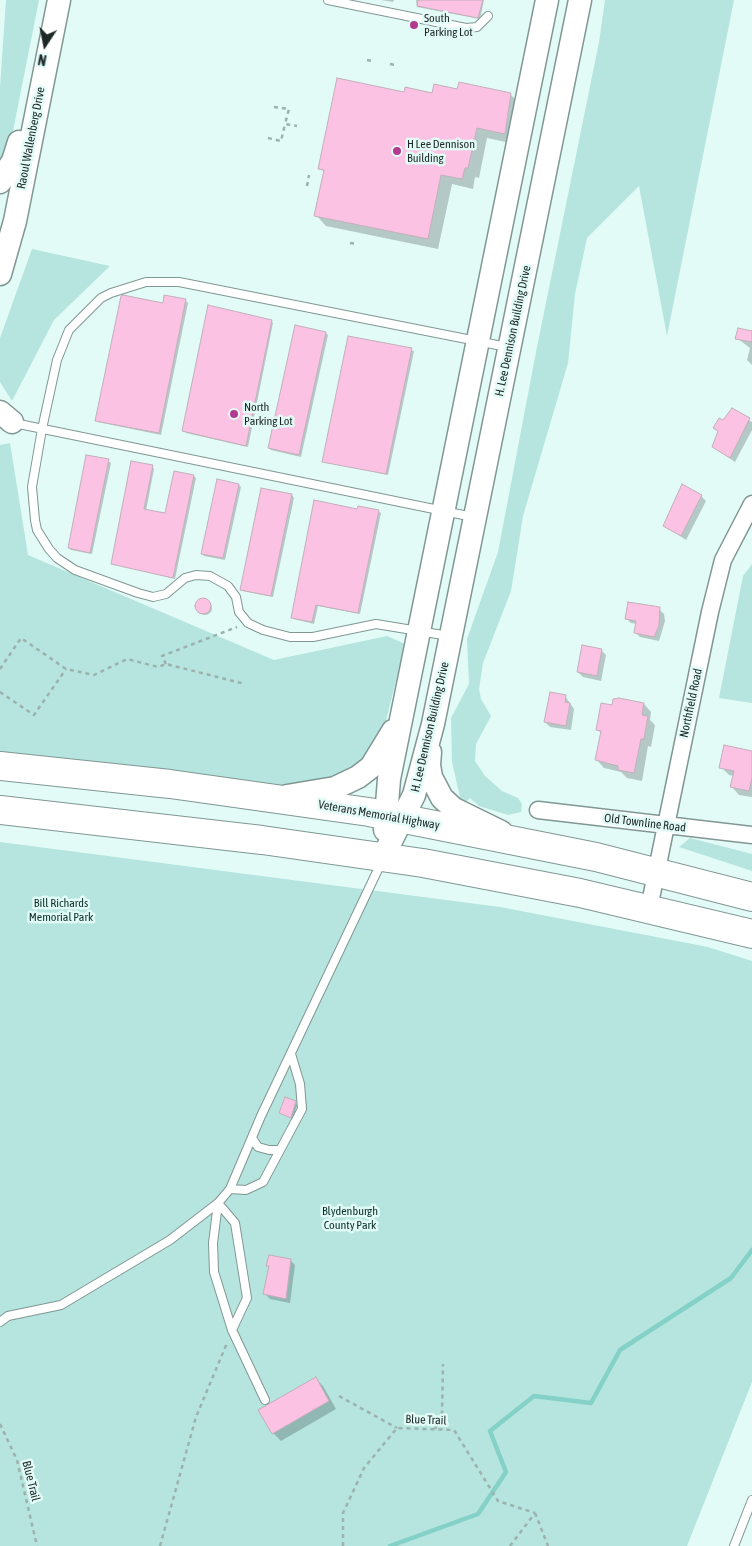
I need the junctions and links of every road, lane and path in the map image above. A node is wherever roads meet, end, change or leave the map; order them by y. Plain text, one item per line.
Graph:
1 (328, 0) edge
2 (547, 0) edge
3 (580, 0) edge
4 (57, 9) edge
5 (488, 16) dead end
6 (367, 60) dead end
7 (372, 60) dead end
8 (390, 64) dead end
9 (396, 65) dead end
10 (274, 107) dead end
11 (285, 124) junction
12 (298, 126) dead end
13 (268, 138) dead end
14 (514, 164) junction
15 (545, 171) junction
16 (309, 175) dead end
17 (0, 182) edge
18 (306, 186) dead end
19 (7, 220) edge
20 (350, 243) dead end
21 (357, 244) dead end
22 (0, 274) edge
23 (478, 342) junction
24 (509, 348) junction
25 (4, 418) edge
26 (42, 429) junction
27 (752, 504) edge
28 (443, 511) junction
29 (475, 517) junction
30 (248, 623) junction
31 (420, 630) junction
32 (450, 637) junction
33 (166, 664) junction
34 (0, 669) edge
35 (66, 669) junction
36 (245, 684) dead end
37 (0, 692) edge
38 (401, 717) junction
39 (433, 724) junction
40 (0, 766) edge
41 (277, 798) junction
42 (0, 810) edge
43 (538, 810) dead end
44 (394, 817) junction
45 (666, 825) junction
46 (752, 835) edge
47 (520, 841) junction
48 (384, 857) junction
49 (656, 871) junction
50 (752, 897) edge
51 (649, 908) junction
52 (752, 934) edge
53 (291, 1054) junction
54 (252, 1138) junction
55 (280, 1150) junction
56 (230, 1189) junction
57 (218, 1203) junction
58 (0, 1322) edge
59 (232, 1330) junction
60 (443, 1364) dead end
61 (339, 1396) dead end
62 (265, 1400) dead end
63 (0, 1424) edge
64 (397, 1428) junction
65 (435, 1429) junction
66 (752, 1500) edge
67 (536, 1513) junction
68 (37, 1546) edge
69 (160, 1546) edge
70 (343, 1546) edge
71 (510, 1546) edge
72 (548, 1546) edge
73 (734, 1546) edge

1 - 5 lane
2 - 14 street, H. Lee Dennison Building Drive
3 - 15 street, H. Lee Dennison Building Drive
4 - 17 street
4 - 19 street, Raoul Wallenberg Drive
6 - 7 path
8 - 9 path
10 - 11 path
11 - 12 path
11 - 13 path
14 - 15 street
14 - 23 street, H. Lee Dennison Building Drive
15 - 24 street, H. Lee Dennison Building Drive
16 - 18 path
19 - 22 street, Raoul Wallenberg Drive
20 - 21 path
23 - 24 lane
23 - 26 lane
23 - 28 street, H. Lee Dennison Building Drive
24 - 29 street, H. Lee Dennison Building Drive
25 - 26 lane
26 - 28 lane
26 - 30 lane
27 - 45 street, Northfield Road
28 - 29 lane
28 - 31 street, H. Lee Dennison Building Drive
29 - 32 street, H. Lee Dennison Building Drive
30 - 31 lane
30 - 33 path
31 - 32 lane
31 - 38 street, H. Lee Dennison Building Drive
32 - 39 street, H. Lee Dennison Building Drive
33 - 35 path
33 - 36 path
34 - 35 path
35 - 37 path
38 - 41 street
38 - 44 street, H. Lee Dennison Building Drive
39 - 44 street, H. Lee Dennison Building Drive
39 - 47 street
40 - 41 highway, Veterans Memorial Highway
41 - 44 highway, Veterans Memorial Highway
42 - 48 highway
43 - 45 street, Old Townline Road
44 - 47 highway, Veterans Memorial Highway
44 - 48 street, H. Lee Dennison Building Drive
45 - 46 street, Old Townline Road
45 - 49 street, Northfield Road
47 - 49 highway, Veterans Memorial Highway
48 - 51 highway
48 - 53 lane
49 - 50 highway, Veterans Memorial Highway
49 - 51 street, Northfield Road
51 - 52 highway
53 - 54 lane
53 - 55 lane
54 - 55 lane
54 - 56 lane
55 - 56 lane
56 - 57 lane
57 - 58 lane
57 - 59 lane
57 - 59 lane
59 - 62 lane
59 - 69 path
60 - 65 path
61 - 64 path
63 - 68 path, Blue Trail
64 - 65 path, Blue Trail
64 - 70 path, Blue Trail
65 - 67 path, Blue Trail
66 - 73 lane
67 - 71 path
67 - 72 path

